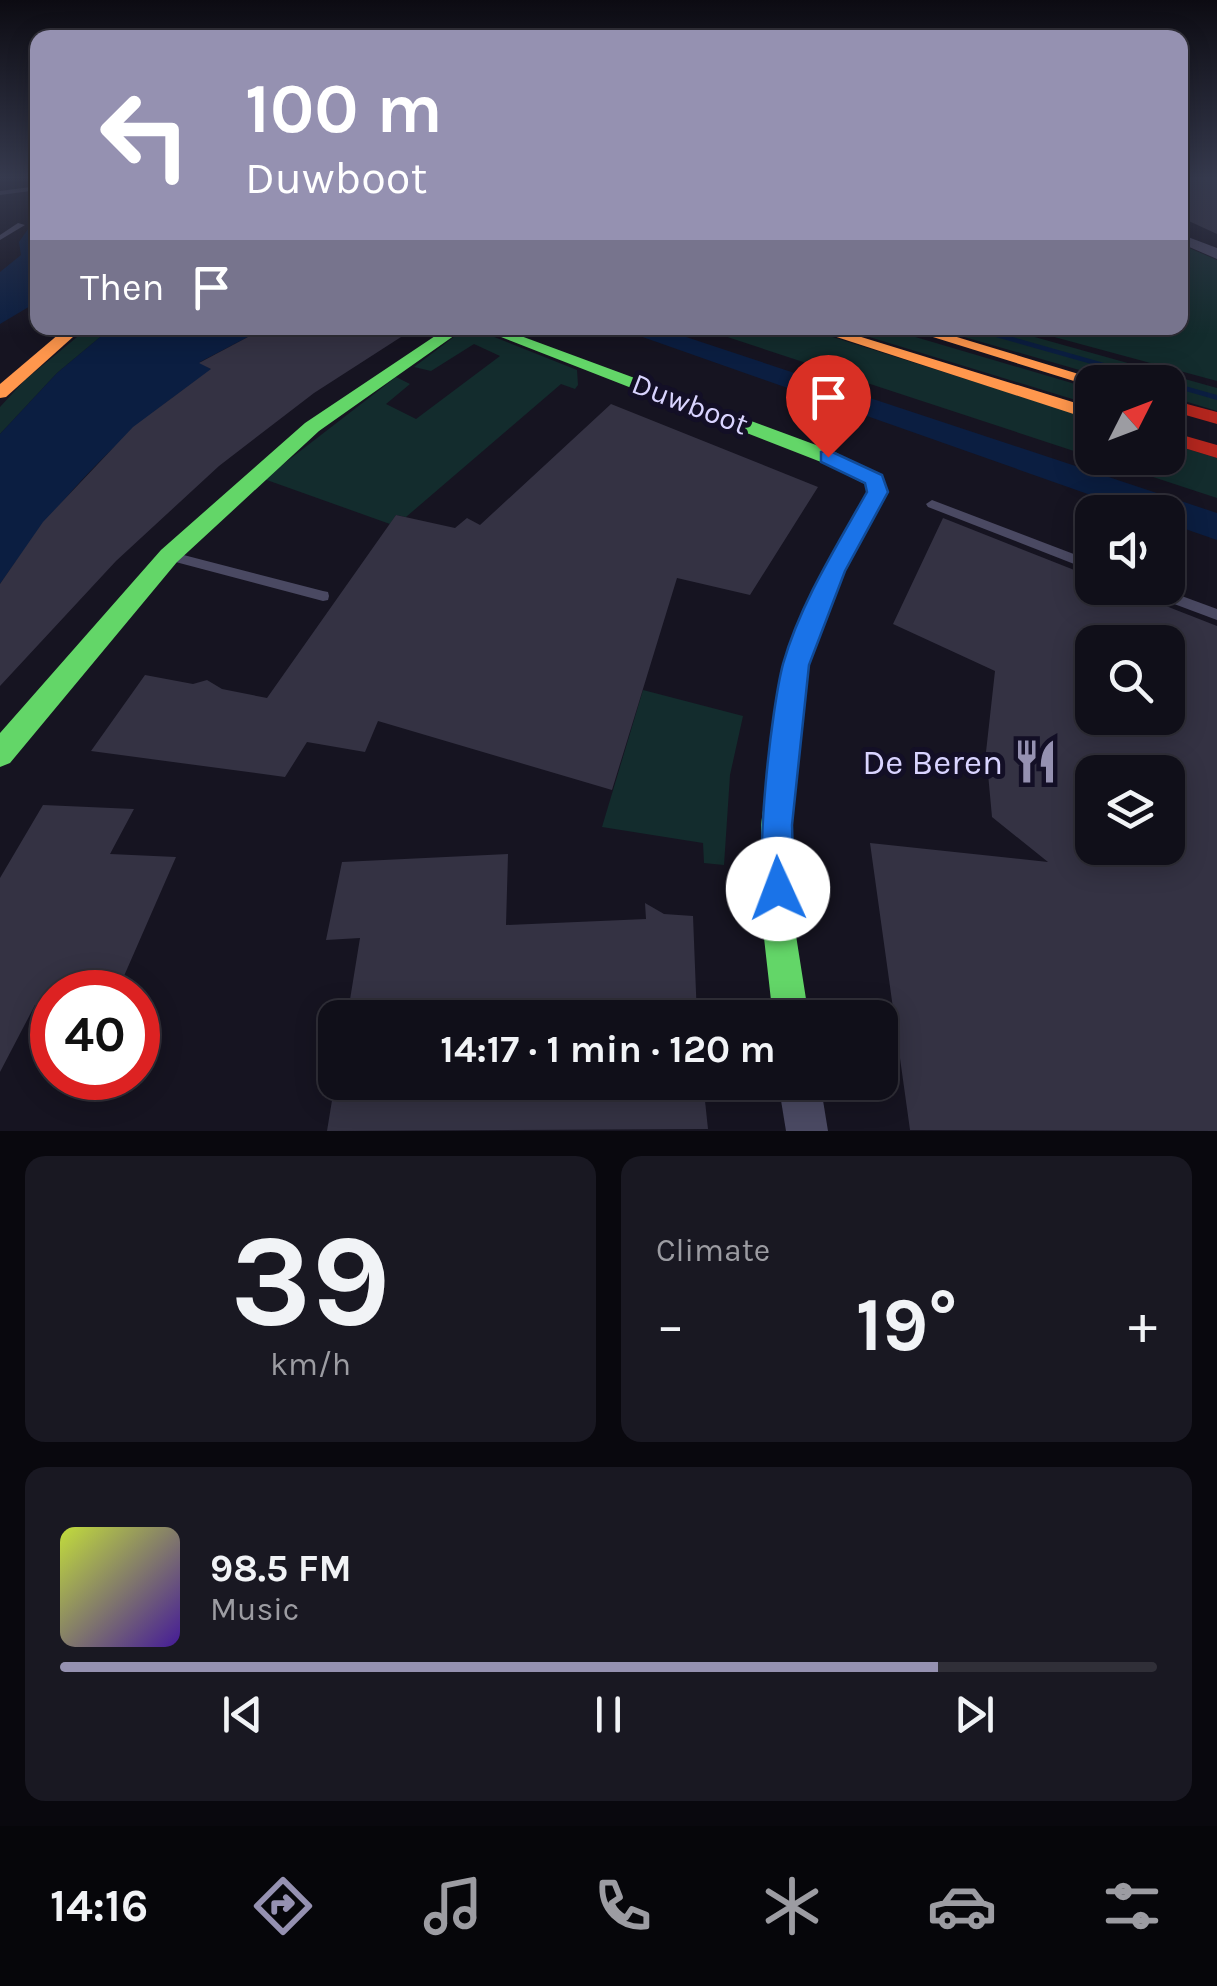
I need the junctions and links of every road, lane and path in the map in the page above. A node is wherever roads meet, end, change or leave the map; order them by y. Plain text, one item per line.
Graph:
1 (1188, 241) edge
2 (1217, 254) edge
3 (66, 335) edge
4 (447, 335) edge
5 (505, 335) edge
6 (839, 335) edge
7 (936, 335) edge
8 (1075, 376) edge
9 (0, 393) edge
10 (1075, 409) edge
11 (1185, 409) edge
12 (1217, 418) edge
13 (1185, 442) edge
14 (1217, 452) edge
15 (932, 504) dead end
16 (169, 556) junction
17 (1075, 559) edge
18 (323, 596) dead end
19 (1185, 602) edge
20 (1217, 614) edge
21 (0, 754) edge
22 (789, 1000) edge
23 (802, 1100) edge
24 (808, 1131) edge

1 - 2 street
3 - 9 street
4 - 16 street
5 - 22 street, Duwboot
6 - 10 street
7 - 8 street
11 - 12 street
13 - 14 street
15 - 17 lane
16 - 18 lane
16 - 21 street
19 - 20 lane
23 - 24 street

